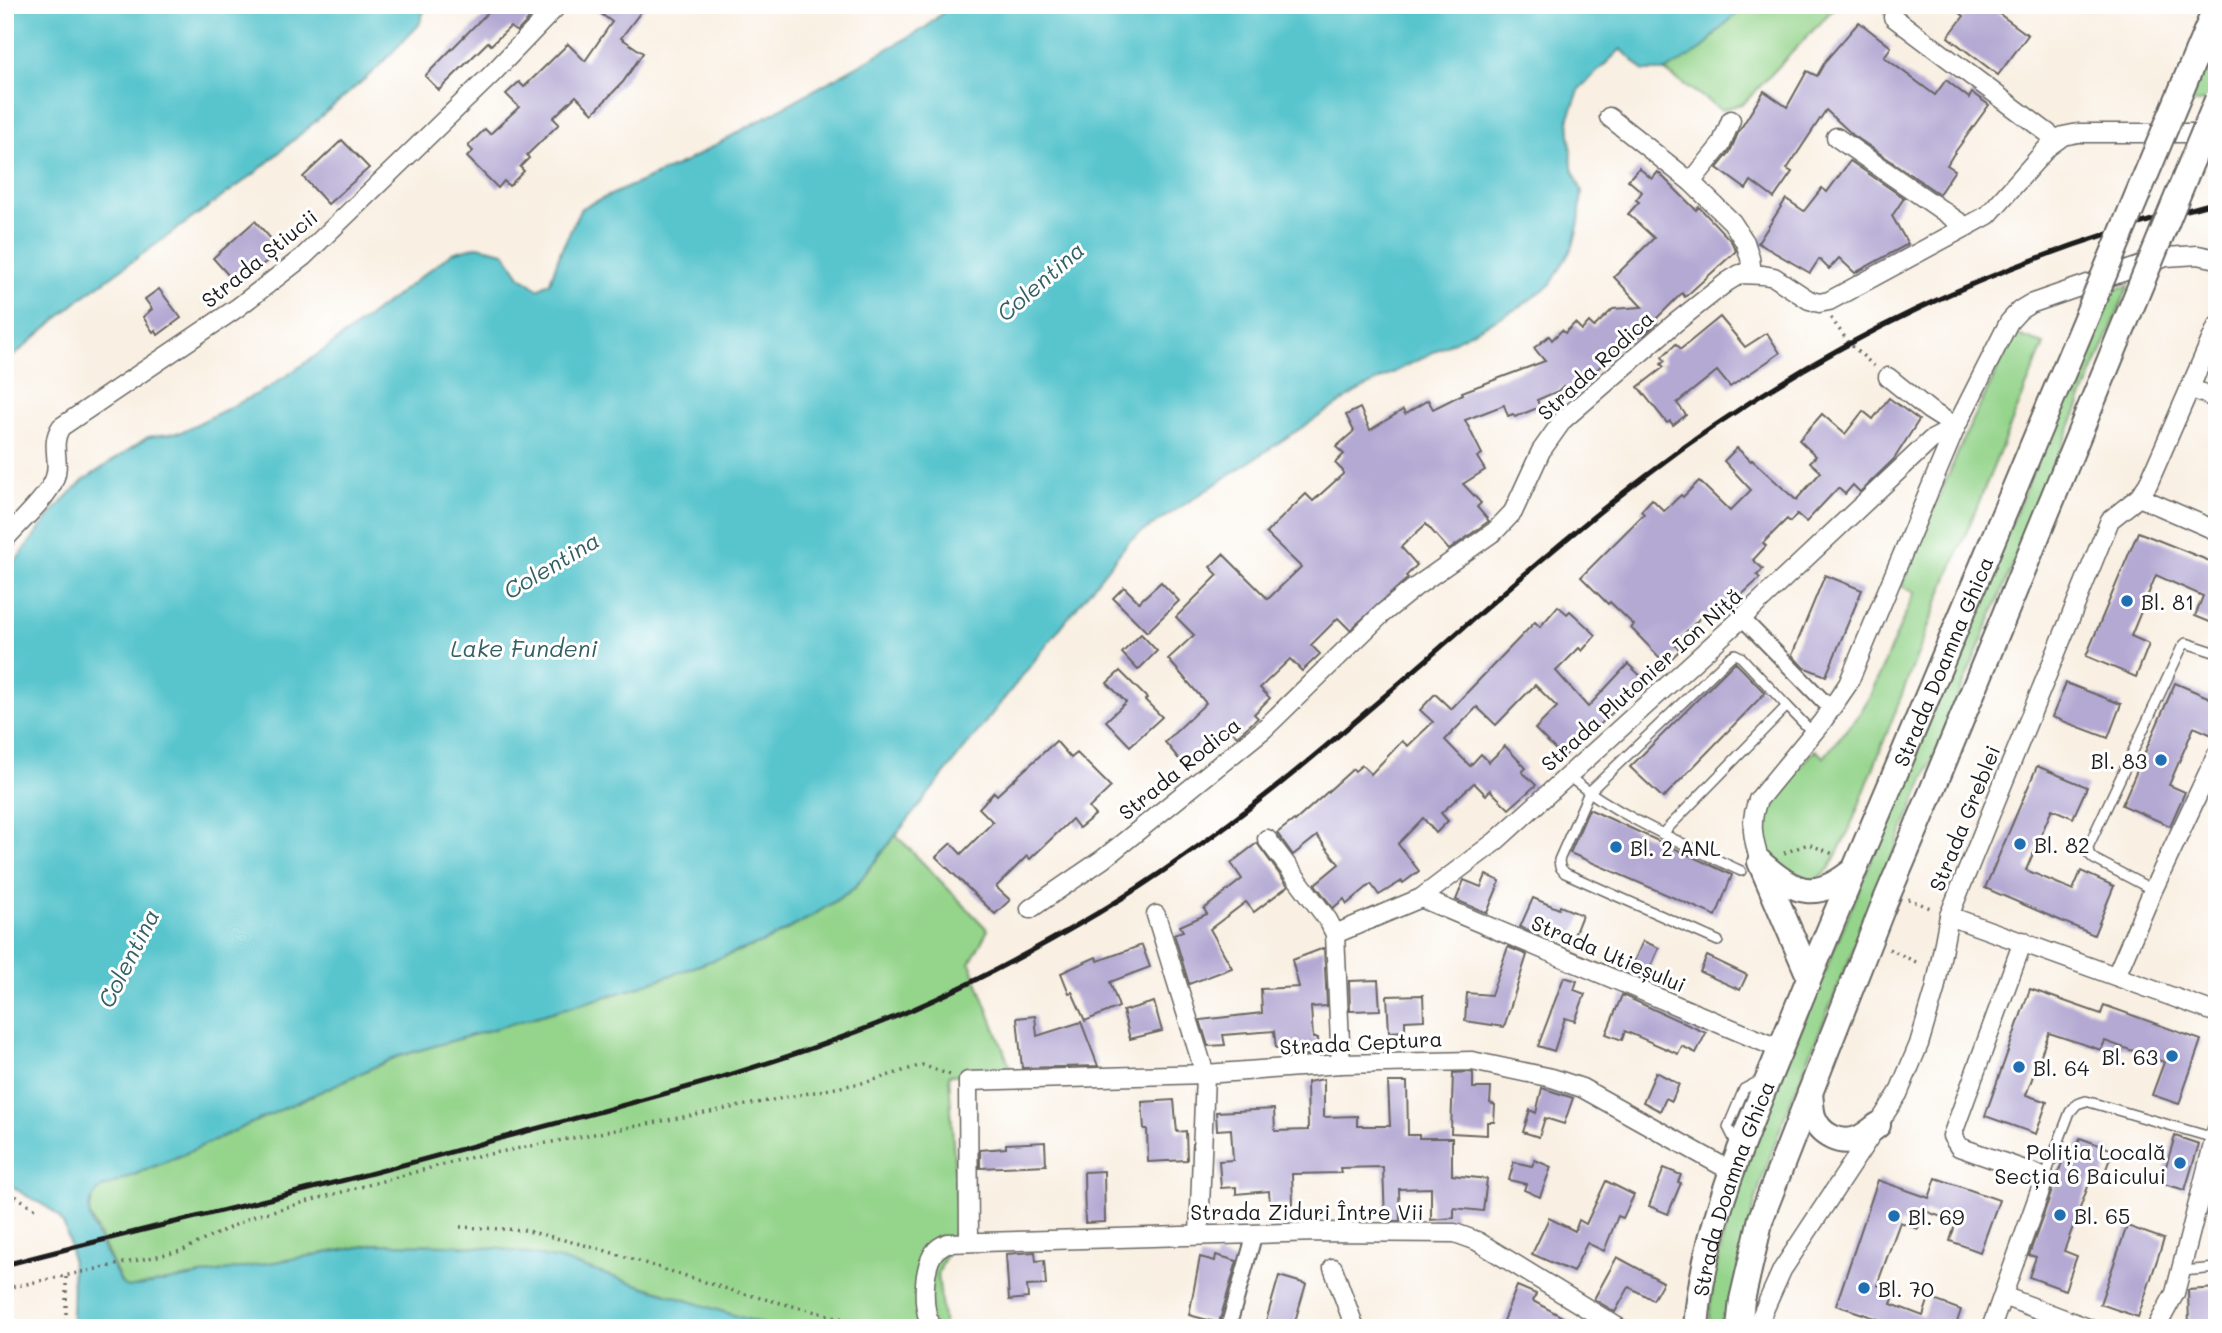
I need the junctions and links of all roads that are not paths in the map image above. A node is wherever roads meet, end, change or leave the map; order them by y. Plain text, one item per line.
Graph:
1 (558, 5) edge
2 (2217, 5) edge
3 (1893, 17) dead end
4 (2217, 100) edge
5 (1609, 117) dead end
6 (1731, 120) dead end
7 (2217, 133) edge
8 (1836, 137) dead end
9 (2057, 140) junction
10 (1690, 181) junction
11 (1966, 227) junction
12 (2217, 259) edge
13 (1752, 273) junction
14 (2217, 326) edge
15 (1888, 377) road end
16 (2190, 388) junction
17 (2217, 399) edge
18 (1956, 427) junction
19 (2139, 497) junction
20 (2217, 531) edge
21 (5, 539) edge
22 (1742, 618) junction
23 (2217, 653) edge
24 (1787, 706) junction
25 (1832, 710) junction
26 (1813, 733) junction
27 (2217, 754) edge
28 (1568, 776) junction
29 (1589, 792) junction
30 (1662, 834) junction
31 (1267, 839) dead end
32 (1856, 866) junction
33 (1750, 867) junction
34 (2153, 890) junction
35 (1420, 898) junction
36 (1030, 909) dead end
37 (1156, 915) dead end
38 (1949, 916) junction
39 (1335, 934) junction
40 (1718, 942) dead end
41 (2023, 942) junction
42 (1809, 976) junction
43 (2116, 976) junction
44 (2217, 1013) edge
45 (1780, 1049) junction
46 (1341, 1064) junction
47 (1205, 1074) junction
48 (1810, 1093) junction
49 (1878, 1125) junction
50 (2216, 1134) edge
51 (1735, 1160) junction
52 (2045, 1177) junction
53 (2209, 1194) edge
54 (1255, 1233) junction
55 (1199, 1234) junction
56 (969, 1242) junction
57 (1333, 1268) dead end
58 (2217, 1268) edge
59 (2182, 1271) junction
60 (2003, 1296) junction
61 (933, 1328) edge
62 (1228, 1328) edge
63 (1355, 1328) edge
64 (1619, 1328) edge
65 (1696, 1328) edge
66 (1739, 1328) edge
67 (1756, 1328) edge
68 (1991, 1328) edge
69 (2088, 1328) edge
70 (2156, 1328) edge

1 - 21 street, Strada Știucii
2 - 32 main road, Strada Doamna Ghica, bridge
3 - 9 street
4 - 48 main road, Strada Doamna Ghica, bridge
5 - 10 street
6 - 10 street
7 - 9 street
8 - 11 street
9 - 11 street
10 - 13 street
11 - 13 street
12 - 18 street
13 - 36 street, Strada Rodica
14 - 16 street, Strada Greblei
15 - 18 street
16 - 17 street
16 - 19 street, Strada Greblei
18 - 22 street, Strada Plutonier Ion Niță
18 - 25 street
19 - 20 street
19 - 38 street, Strada Greblei
22 - 25 street
22 - 28 street, Strada Plutonier Ion Niță
23 - 34 lane
24 - 26 lane
24 - 29 lane
24 - 30 lane
25 - 26 street
26 - 33 street
27 - 34 street
28 - 29 lane
28 - 35 street, Strada Plutonier Ion Niță
29 - 30 lane
29 - 40 lane
30 - 33 lane
31 - 39 street
32 - 33 main road
32 - 42 main road, Strada Doamna Ghica
33 - 42 main road
34 - 43 street
35 - 39 street, Strada Plutonier Ion Niță
35 - 45 street, Strada Utieșului
37 - 47 street
38 - 41 street
38 - 49 street, Strada Greblei
39 - 46 street
41 - 43 street
41 - 52 street
42 - 45 main road, Strada Doamna Ghica
43 - 44 street
45 - 51 main road, Strada Doamna Ghica
46 - 47 street, Strada Ceptura
46 - 51 street, Strada Ceptura
47 - 55 street
47 - 56 street, Strada Ceptura
48 - 49 main road
48 - 66 main road, Strada Doamna Ghica
49 - 67 street, Strada Greblei
50 - 52 lane
50 - 53 street
51 - 65 main road, Strada Doamna Ghica
52 - 60 street
53 - 59 street
54 - 55 street, Strada Ziduri Între Vii
54 - 62 street
54 - 64 street, Strada Ziduri Între Vii
55 - 56 street, Strada Ziduri Între Vii
56 - 61 street, Strada Ziduri Între Vii
57 - 63 street
58 - 59 lane
59 - 70 street
60 - 68 street
60 - 69 street

